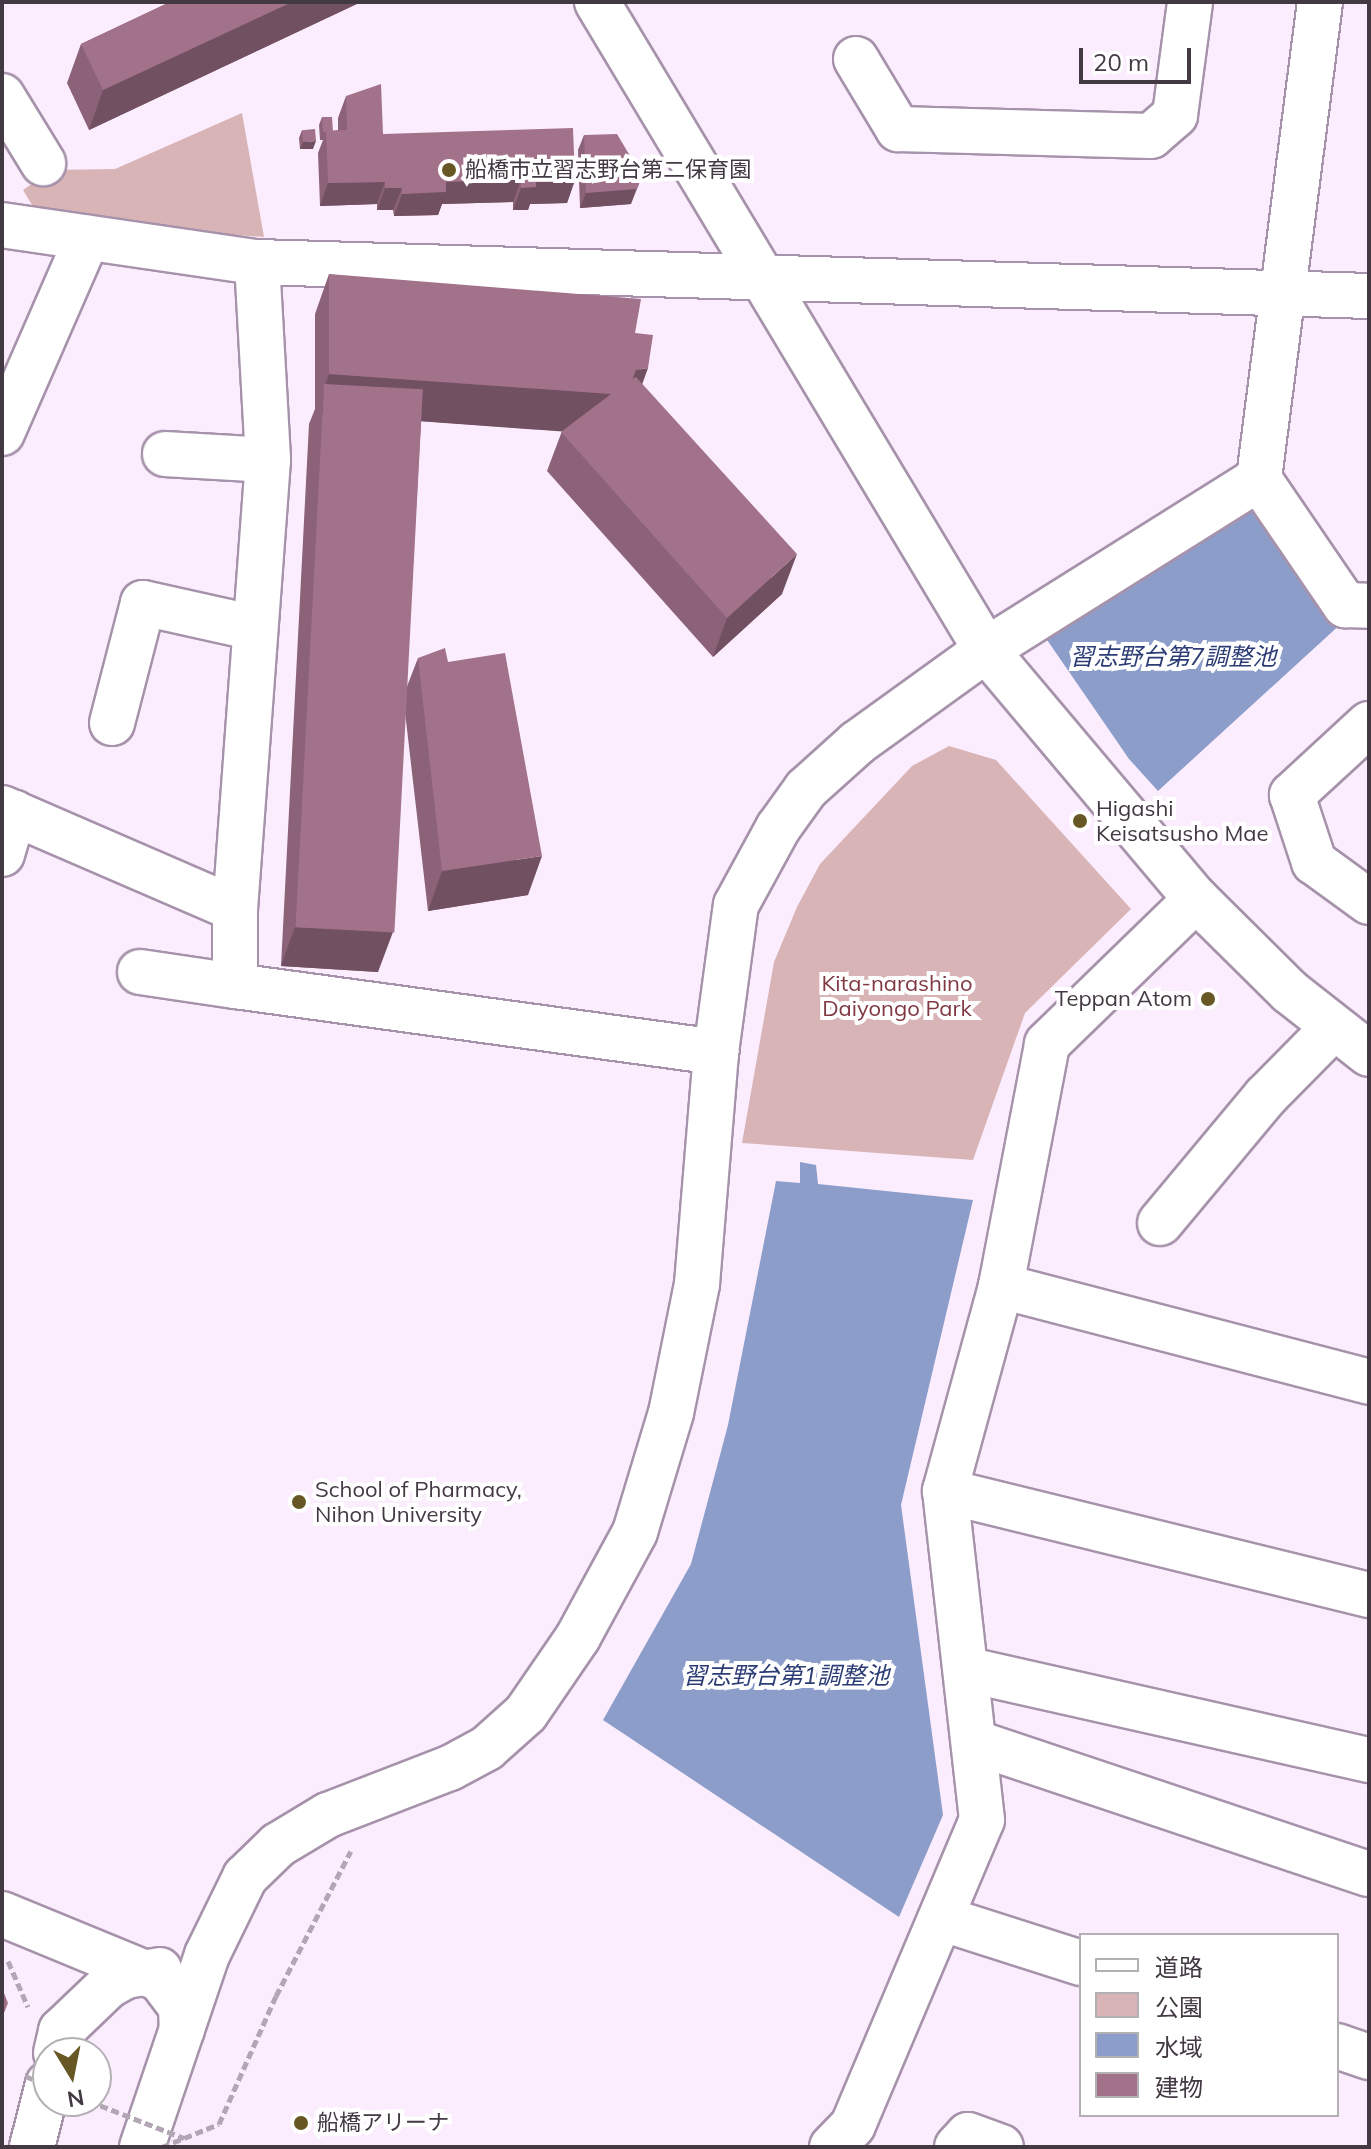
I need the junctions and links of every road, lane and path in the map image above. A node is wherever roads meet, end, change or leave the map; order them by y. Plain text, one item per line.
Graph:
1 (597, 2) edge
2 (1190, 2) edge
3 (1320, 2) edge
4 (856, 59) dead end
5 (2, 96) edge
6 (43, 163) dead end
7 (3, 224) edge
8 (87, 238) junction
9 (257, 262) junction
10 (761, 278) junction
11 (1281, 292) junction
12 (1369, 296) edge
13 (2, 433) edge
14 (165, 454) dead end
15 (268, 460) junction
16 (1259, 479) junction
17 (1369, 606) edge
18 (255, 628) junction
19 (986, 650) junction
20 (112, 723) dead end
21 (1369, 724) edge
22 (8, 811) edge
23 (2, 854) edge
24 (1196, 899) junction
25 (1369, 902) edge
26 (235, 909) junction
27 (140, 972) dead end
28 (235, 986) junction
29 (1333, 1028) junction
30 (716, 1052) junction
31 (1369, 1054) edge
32 (1160, 1223) dead end
33 (1001, 1286) junction
34 (1369, 1382) edge
35 (945, 1491) junction
36 (1369, 1595) edge
37 (969, 1670) junction
38 (977, 1743) junction
39 (1369, 1760) edge
40 (343, 1848) dead end
41 (1369, 1874) edge
42 (2, 1914) edge
43 (943, 1919) junction
44 (207, 1955) junction
45 (1079, 1962) edge
46 (149, 1972) junction
47 (182, 2030) junction
48 (59, 2037) edge
49 (1339, 2047) edge
50 (1369, 2057) edge
51 (112, 2112) edge
52 (37, 2117) edge
53 (168, 2139) edge
54 (32, 2147) edge
55 (162, 2147) edge
56 (172, 2147) edge
57 (832, 2147) edge
58 (957, 2147) edge
59 (1001, 2147) edge

1 - 10 street
2 - 4 street
3 - 11 street
5 - 6 street
7 - 8 street
8 - 9 street
8 - 13 street
9 - 10 street
9 - 15 street
10 - 11 street
10 - 19 street
11 - 12 street
11 - 16 street
14 - 15 street
15 - 18 street
16 - 17 street
16 - 19 street
18 - 20 street
18 - 26 street
19 - 24 street
19 - 30 street
21 - 25 street
22 - 23 street
22 - 26 street
24 - 29 street
24 - 33 street
26 - 28 street
27 - 28 street
28 - 30 street
29 - 31 street
29 - 32 street
30 - 44 street
33 - 34 street
33 - 35 street
35 - 36 street
35 - 37 street
37 - 38 street
37 - 39 street
38 - 41 street
38 - 43 street
40 - 53 path, bridge
42 - 46 street
43 - 45 street
43 - 57 street
44 - 46 street
44 - 47 street
46 - 47 street
46 - 48 street
47 - 53 street
49 - 50 street
51 - 53 path, bridge
52 - 54 street
53 - 55 path, bridge
53 - 56 path
58 - 59 street

